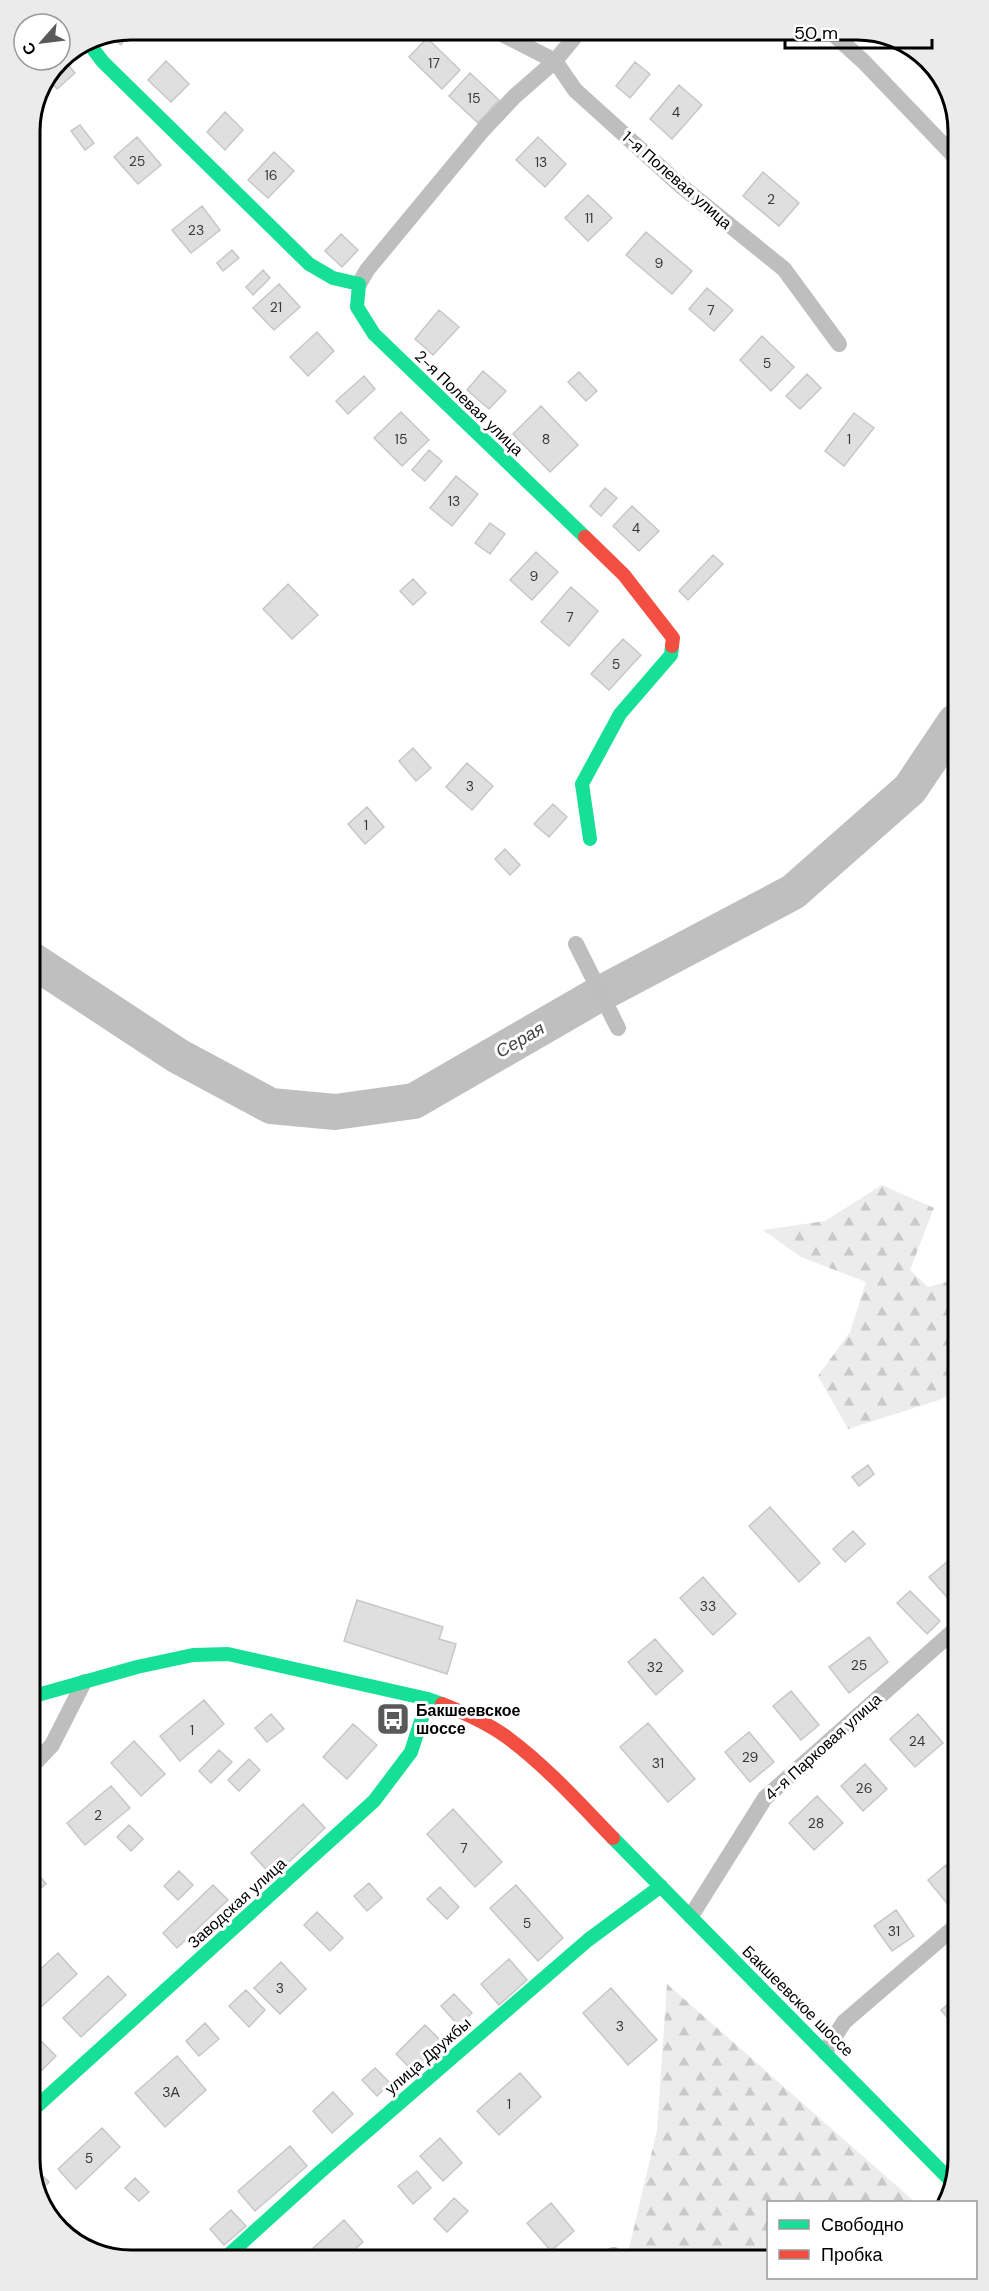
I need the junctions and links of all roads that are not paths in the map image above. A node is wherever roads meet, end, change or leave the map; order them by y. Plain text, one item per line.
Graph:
1 (515, 41) edge
2 (572, 41) edge
3 (841, 41) edge
4 (93, 49) edge
5 (555, 61) junction
6 (948, 150) edge
7 (359, 284) junction
8 (839, 344) dead end
9 (590, 839) dead end
10 (576, 944) dead end
11 (618, 1028) dead end
12 (948, 1636) edge
13 (84, 1682) junction
14 (40, 1694) edge
15 (428, 1699) junction
16 (40, 1757) edge
17 (661, 1886) junction
18 (691, 1916) junction
19 (948, 1933) edge
20 (825, 2052) junction
21 (40, 2103) edge
22 (947, 2177) edge
23 (233, 2250) edge

1 - 5 street, 1-я Полевая улица
2 - 5 street
3 - 6 street
4 - 7 street
5 - 7 street
5 - 8 street, 1-я Полевая улица
7 - 9 street, 2-я Полевая улица
10 - 11 street
12 - 18 street, 4-я Парковая улица
13 - 14 street, Бакшеевское шоссе
13 - 15 street, Бакшеевское шоссе
13 - 16 street
15 - 17 street, Бакшеевское шоссе
15 - 21 street, Заводская улица
17 - 18 street, Бакшеевское шоссе
17 - 23 street, улица Дружбы
18 - 20 street, Бакшеевское шоссе
19 - 20 street
20 - 22 street, Бакшеевское шоссе

